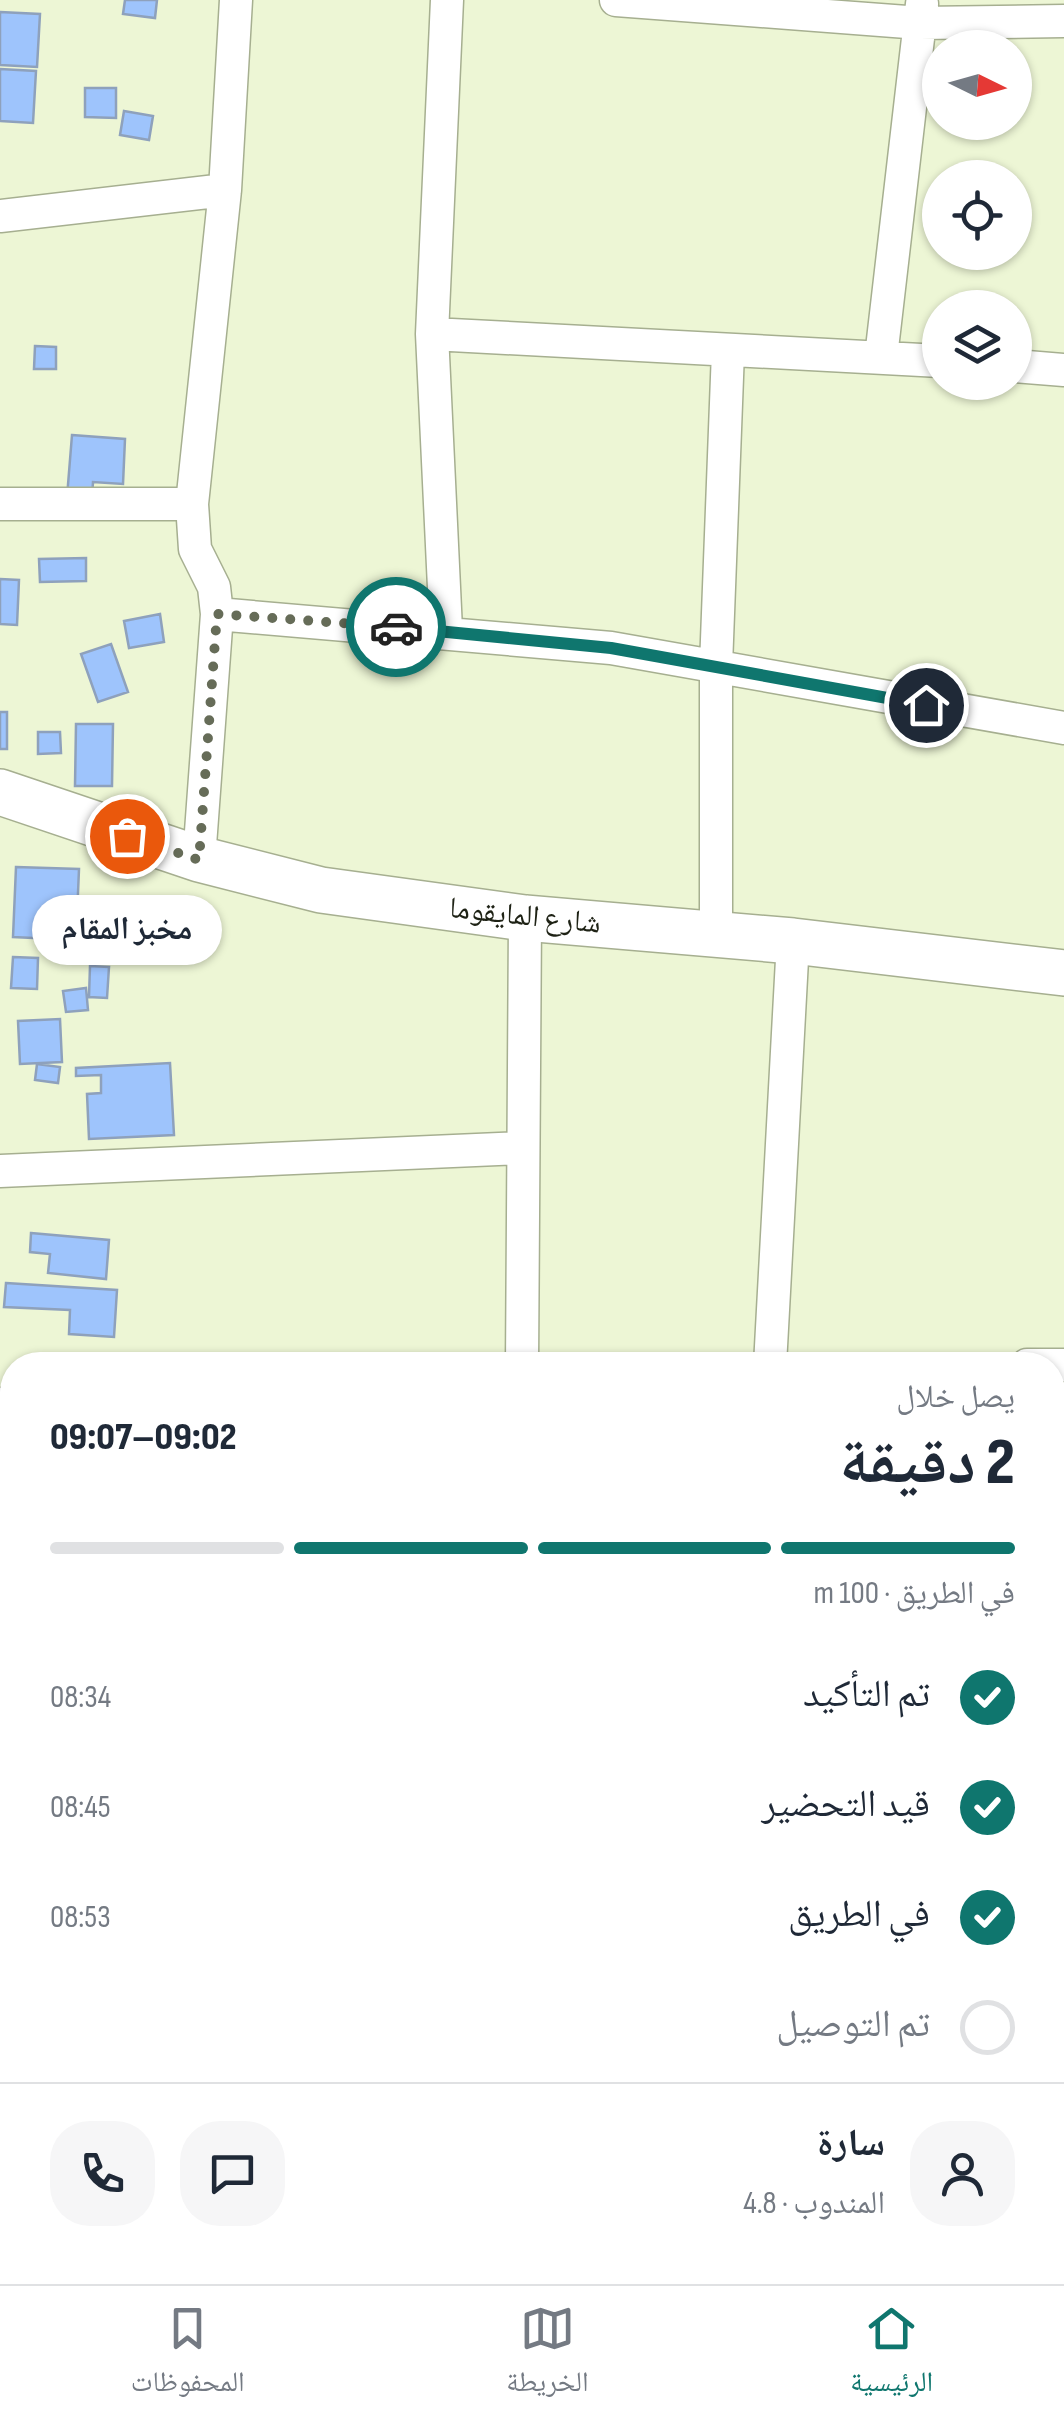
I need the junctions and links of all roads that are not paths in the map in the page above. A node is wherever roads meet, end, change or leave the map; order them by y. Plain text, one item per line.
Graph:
1 (236, 0) edge
2 (447, 0) edge
3 (616, 0) edge
4 (921, 11) edge
5 (1064, 21) edge
6 (225, 190) junction
7 (0, 216) edge
8 (432, 334) junction
9 (728, 351) junction
10 (882, 358) junction
11 (922, 361) edge
12 (1032, 367) edge
13 (1064, 370) edge
14 (0, 504) edge
15 (192, 504) junction
16 (217, 614) junction
17 (446, 630) junction
18 (716, 666) junction
19 (1064, 728) edge
20 (0, 792) edge
21 (199, 860) junction
22 (524, 918) junction
23 (716, 934) junction
24 (793, 941) junction
25 (1064, 973) edge
26 (520, 1148) junction
27 (0, 1171) edge
28 (522, 1352) edge
29 (771, 1352) edge

1 - 6 street
2 - 8 street
3 - 4 street
4 - 5 street
4 - 10 street
6 - 7 street
6 - 15 street
8 - 9 street
8 - 17 street
9 - 10 street
9 - 18 street
10 - 11 street
12 - 13 street
14 - 15 street
15 - 16 street
16 - 17 street
16 - 21 street
17 - 18 street
18 - 19 street
18 - 23 street
20 - 21 street, شارع المايقوما
21 - 22 street, شارع المايقوما
22 - 23 street, شارع المايقوما
22 - 26 street
23 - 24 street, شارع المايقوما
24 - 25 street, شارع المايقوما
24 - 29 street
26 - 27 street
26 - 28 street

